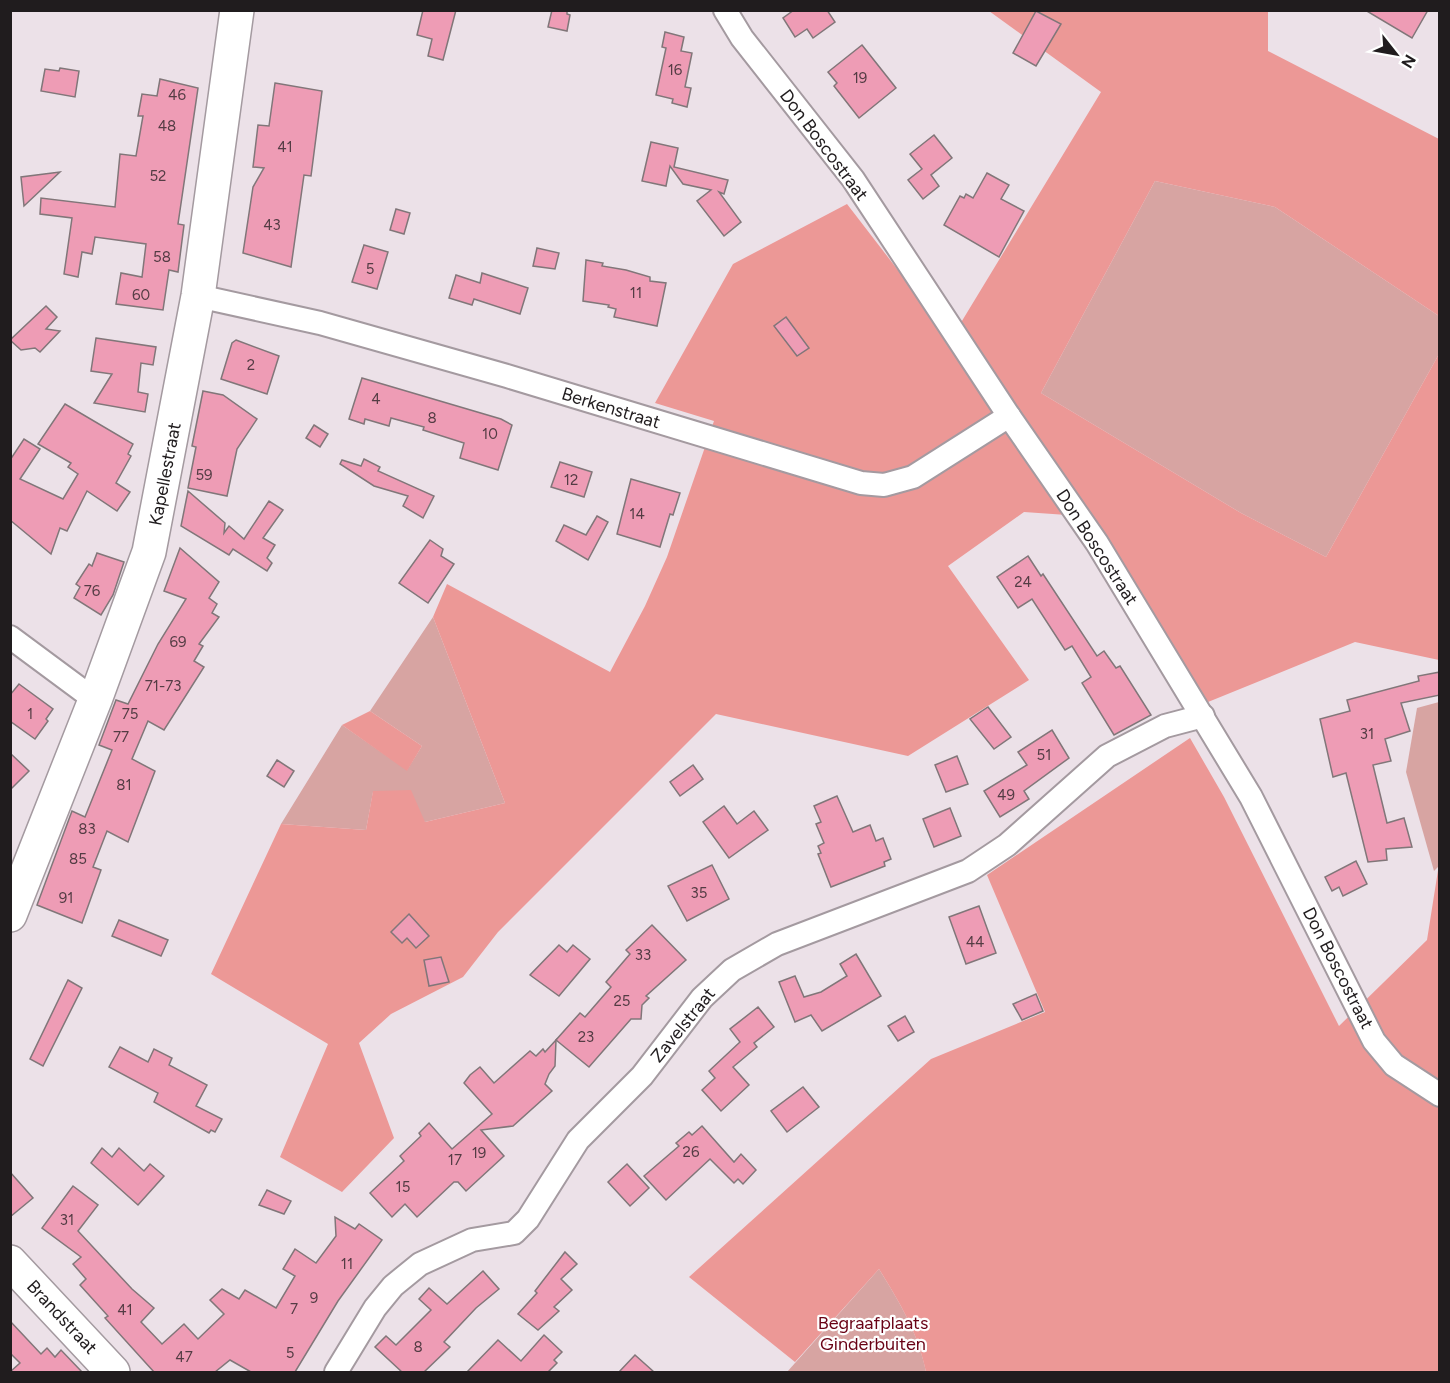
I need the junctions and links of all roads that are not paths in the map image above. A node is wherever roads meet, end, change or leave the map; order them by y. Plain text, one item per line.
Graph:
1 (237, 10) edge
2 (725, 10) edge
3 (198, 296) junction
4 (1009, 416) junction
5 (10, 637) edge
6 (95, 700) junction
7 (1203, 716) junction
8 (10, 915) edge
9 (1440, 1095) edge
10 (10, 1262) edge
11 (112, 1372) edge
12 (336, 1372) edge

1 - 3 street, Kapellestraat
2 - 4 street, Don Boscostraat
3 - 4 street, Berkenstraat
3 - 6 street, Kapellestraat
4 - 7 street, Don Boscostraat
5 - 6 street
6 - 8 street, Kapellestraat
7 - 9 street, Don Boscostraat
7 - 12 street, Zavelstraat
10 - 11 street, Brandstraat

